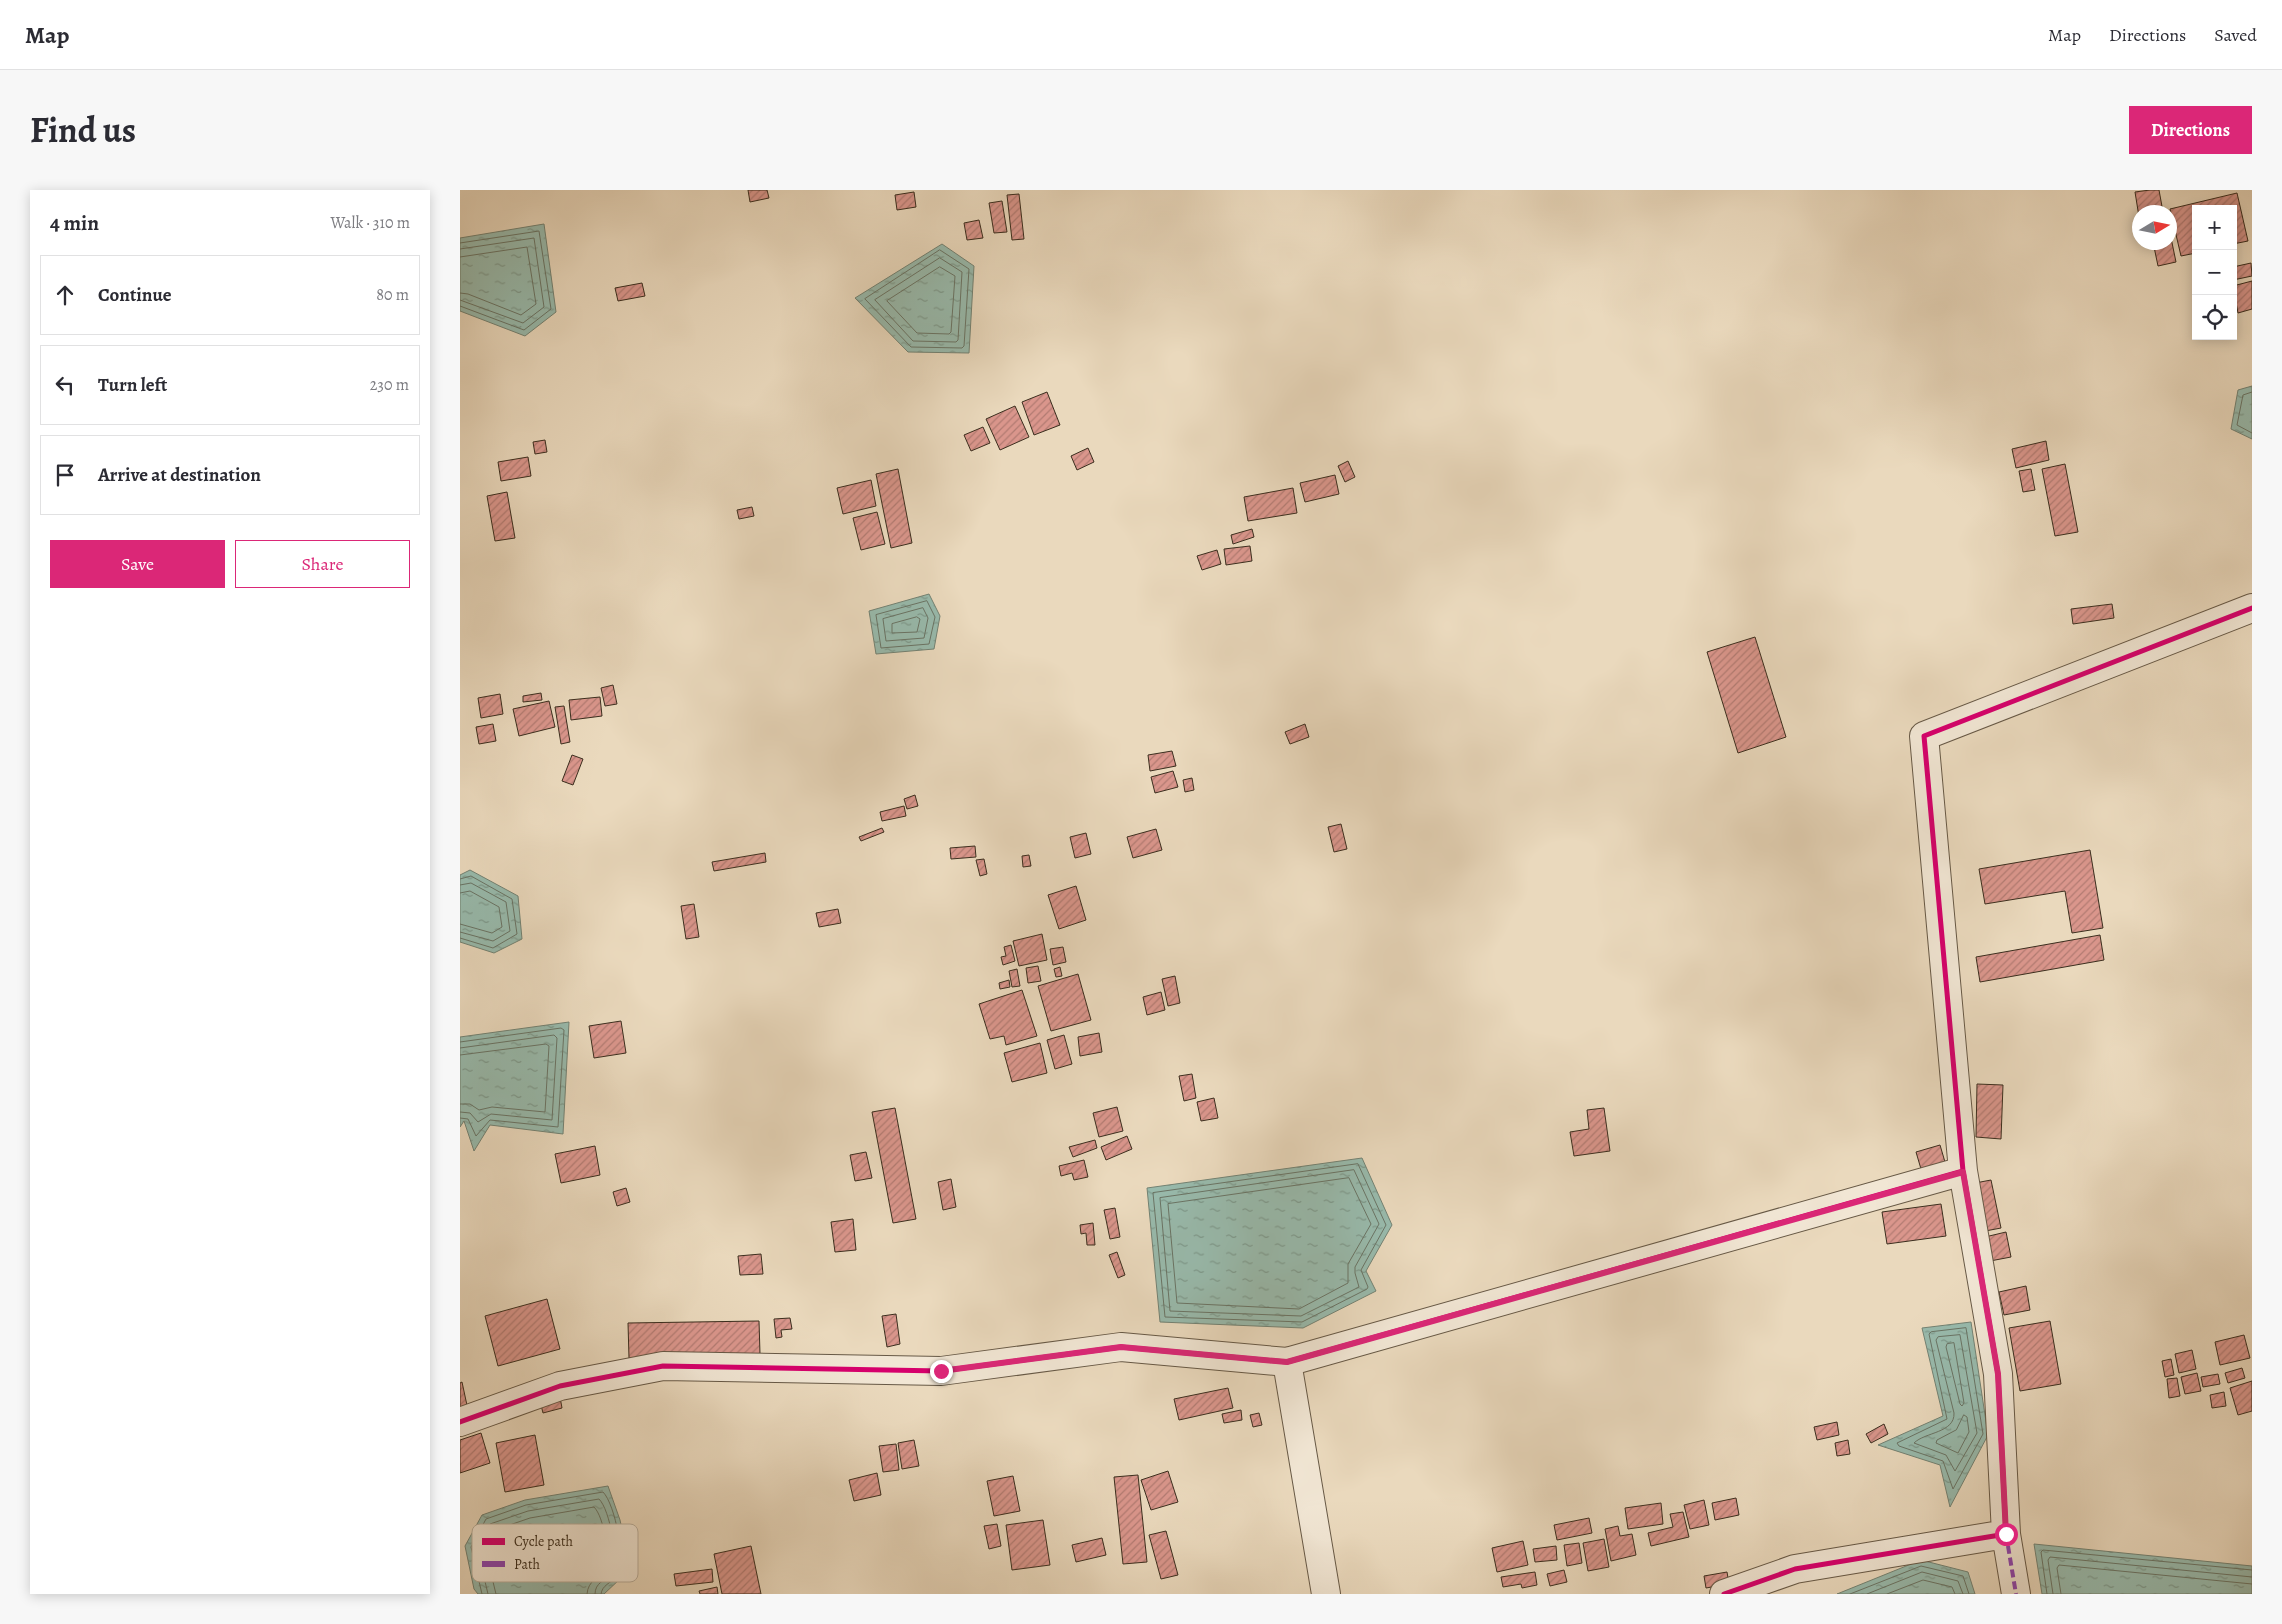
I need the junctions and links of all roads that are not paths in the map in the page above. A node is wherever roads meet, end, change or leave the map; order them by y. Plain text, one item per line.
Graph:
1 (2252, 608) edge
2 (1963, 1172) junction
3 (1287, 1362) junction
4 (460, 1422) edge
5 (2006, 1534) junction
6 (1326, 1594) edge
7 (1724, 1594) edge
8 (2016, 1594) edge

1 - 2 street
2 - 3 street
2 - 5 street
3 - 4 street
3 - 6 street
5 - 7 street
5 - 8 street

